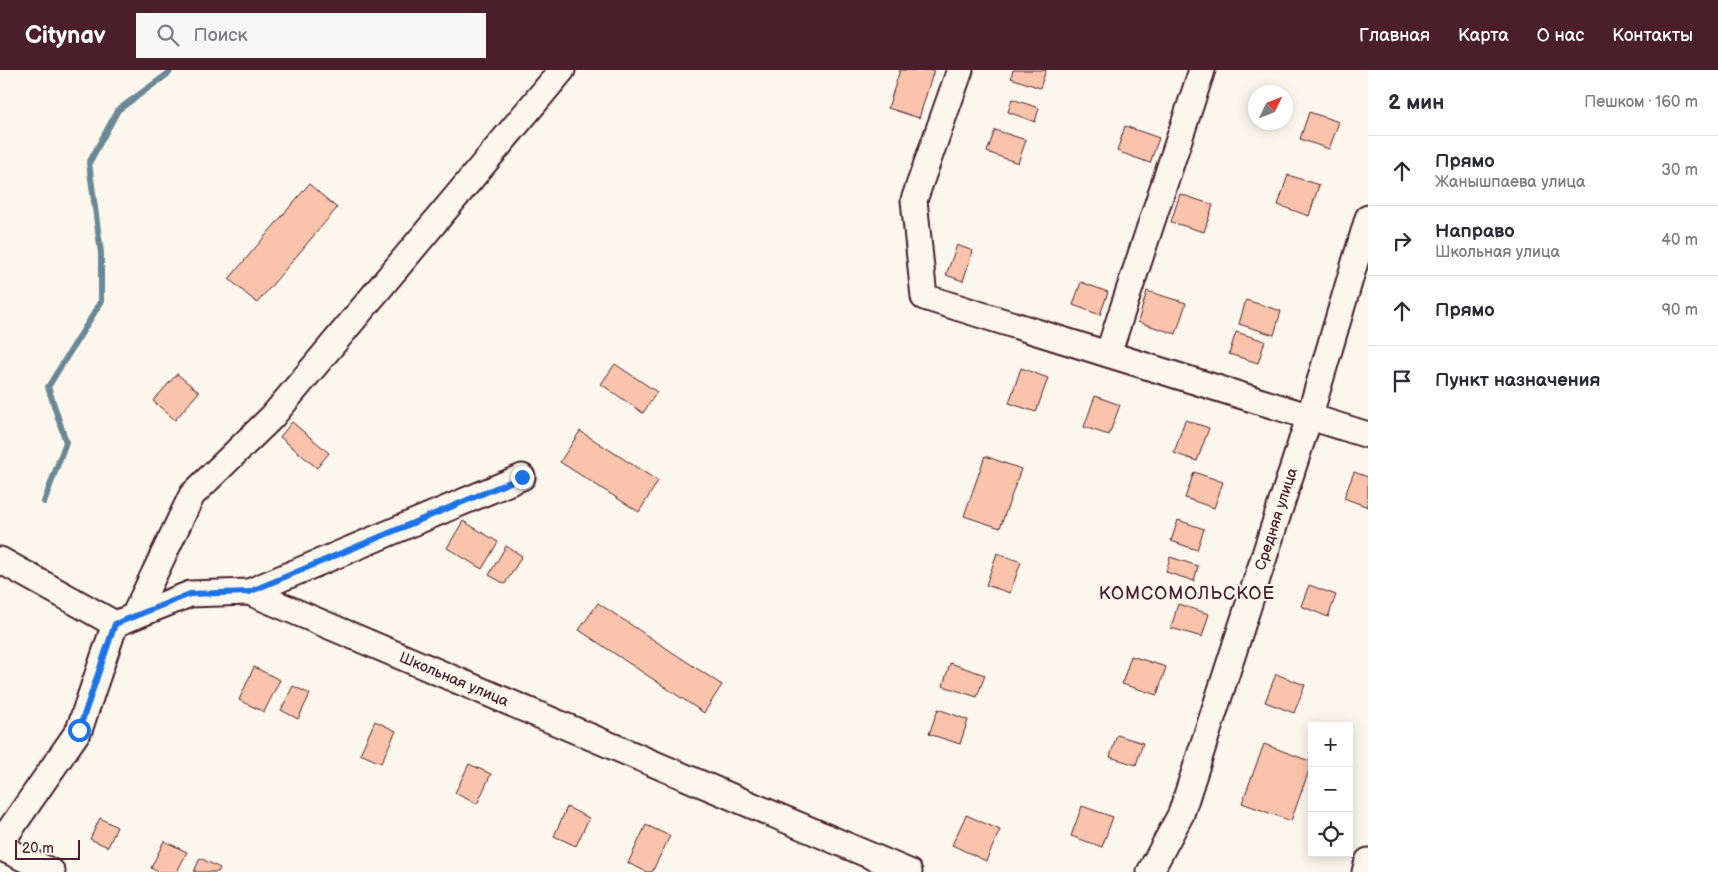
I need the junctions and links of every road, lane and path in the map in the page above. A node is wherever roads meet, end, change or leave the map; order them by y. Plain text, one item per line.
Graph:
1 (562, 70) edge
2 (960, 70) edge
3 (1202, 70) edge
4 (1368, 218) edge
5 (1108, 354) junction
6 (1309, 418) junction
7 (1368, 435) edge
8 (522, 477) dead end
9 (0, 560) edge
10 (249, 592) junction
11 (125, 620) junction
12 (0, 846) edge
13 (1368, 862) edge
14 (52, 872) edge
15 (909, 872) edge
16 (1150, 872) edge
17 (1365, 872) edge

1 - 11 street
2 - 5 street
3 - 5 street
4 - 6 street, Средняя улица
5 - 6 street
6 - 7 street
6 - 16 street, Средняя улица
8 - 10 street
9 - 11 street
10 - 11 street, Школьная улица
10 - 15 street, Школьная улица
11 - 12 street
12 - 14 street
13 - 17 street

